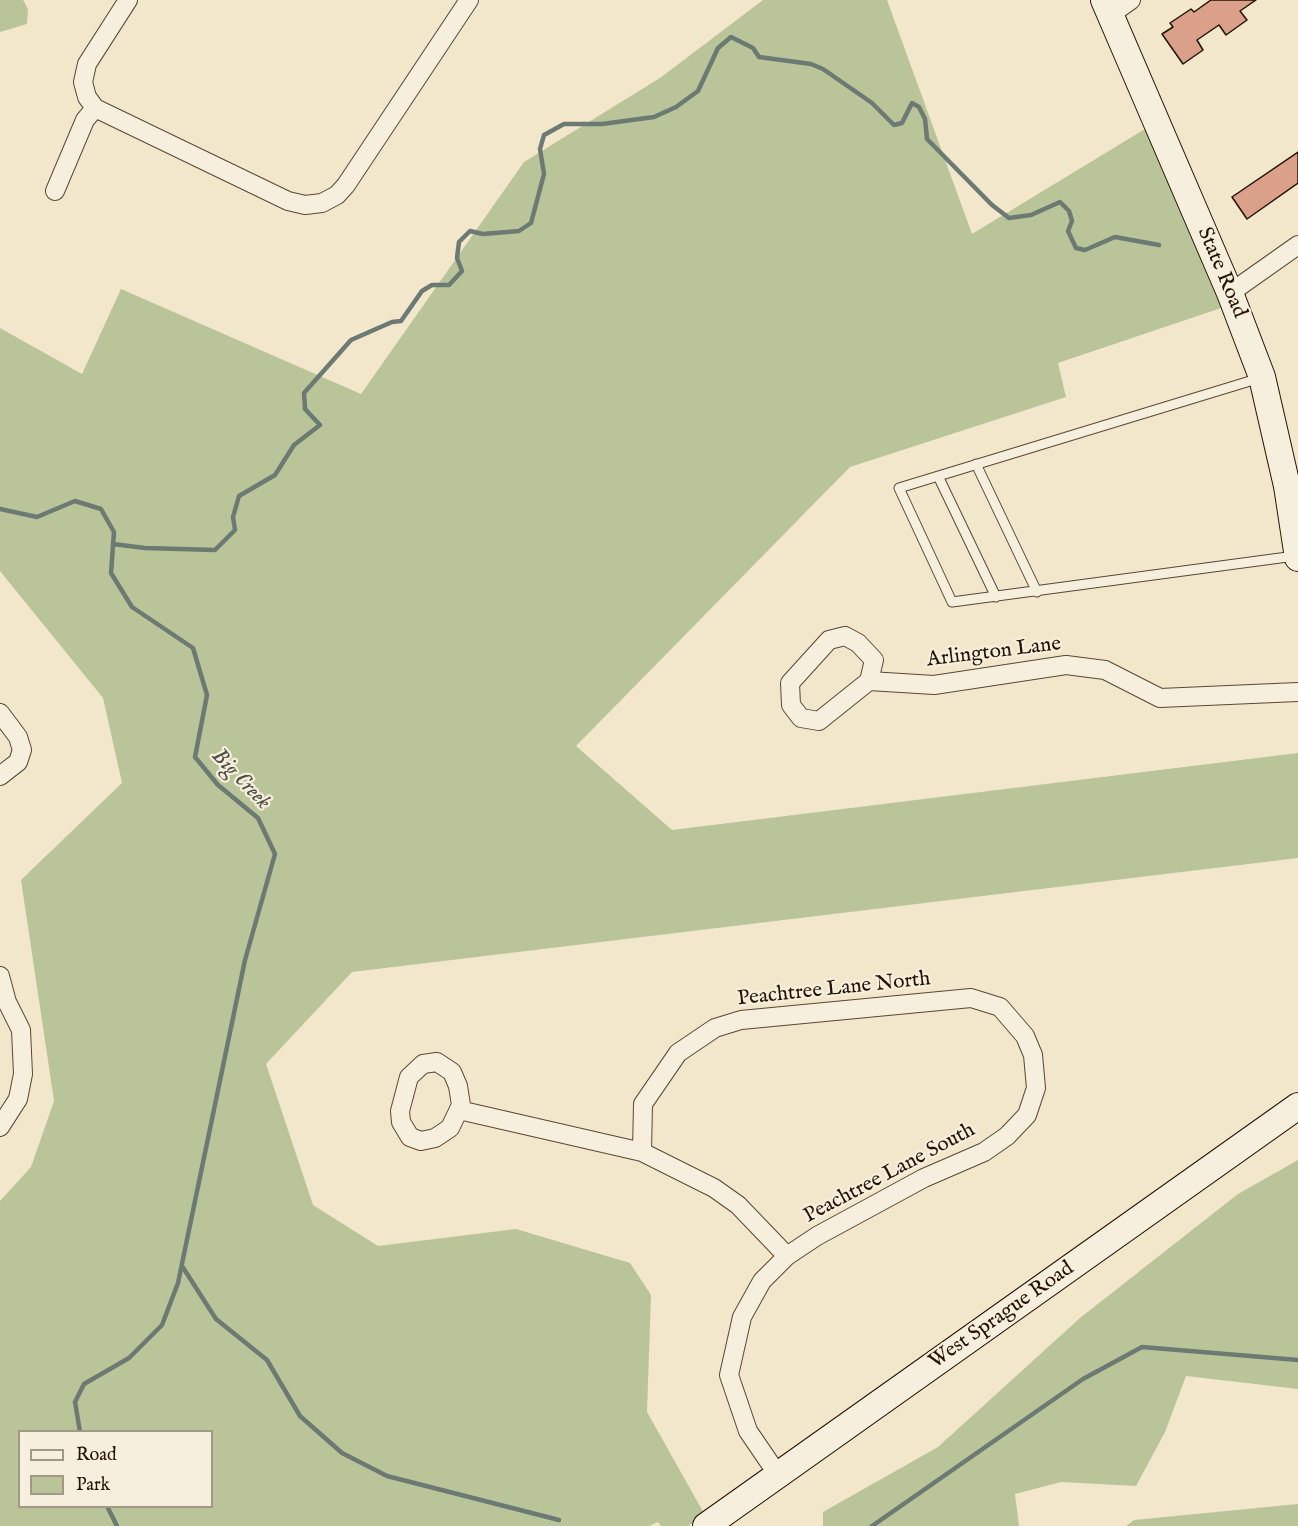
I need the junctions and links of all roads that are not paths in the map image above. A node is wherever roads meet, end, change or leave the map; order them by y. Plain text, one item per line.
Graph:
1 (128, 0) edge
2 (469, 0) edge
3 (1131, 0) edge
4 (1107, 7) edge
5 (95, 108) junction
6 (55, 191) dead end
7 (1298, 245) edge
8 (1230, 293) junction
9 (1262, 377) junction
10 (976, 464) junction
11 (938, 476) junction
12 (1298, 557) edge
13 (1037, 592) junction
14 (996, 597) junction
15 (869, 681) junction
16 (1298, 692) edge
17 (0, 713) edge
18 (0, 776) edge
19 (0, 976) edge
20 (1025, 1036) joint
21 (1298, 1106) edge
22 (459, 1110) dead end
23 (0, 1126) edge
24 (642, 1152) junction
25 (787, 1256) junction
26 (778, 1475) junction
27 (706, 1526) edge

1 - 5 street
2 - 5 street
3 - 4 street
4 - 8 street, State Road
5 - 6 street
7 - 8 street
8 - 9 street, State Road
9 - 10 lane
9 - 12 street, State Road
10 - 11 lane
10 - 13 lane
11 - 14 lane
11 - 14 lane
12 - 13 lane
13 - 14 lane
15 - 15 street
15 - 16 street, Arlington Lane
17 - 18 street
19 - 23 street
20 - 24 street, Peachtree Lane North
20 - 25 street, Peachtree Lane South
21 - 26 street, West Sprague Road
22 - 24 street
24 - 25 street
25 - 26 street, Peachtree Lane South
26 - 27 street, West Sprague Road

